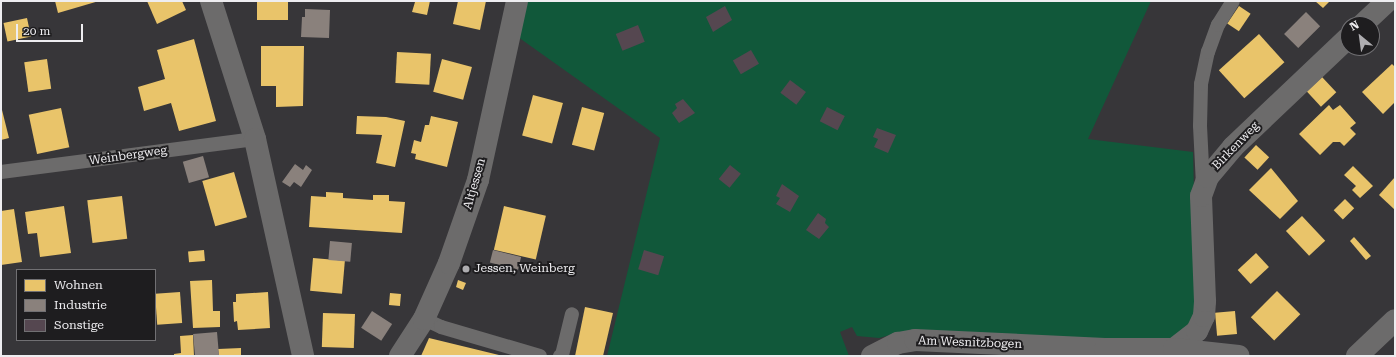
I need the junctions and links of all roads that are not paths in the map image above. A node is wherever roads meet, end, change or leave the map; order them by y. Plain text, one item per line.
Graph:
1 (211, 1) edge
2 (517, 1) edge
3 (1232, 1) edge
4 (1388, 1) edge
5 (1372, 16) edge
6 (1340, 46) edge
7 (255, 139) junction
8 (1, 172) edge
9 (1203, 185) junction
10 (572, 314) dead end
11 (424, 319) junction
12 (1395, 320) edge
13 (1174, 349) junction
14 (303, 356) edge
15 (400, 356) edge
16 (540, 356) edge
17 (560, 356) edge
18 (872, 356) edge
19 (1239, 356) edge
20 (1357, 356) edge

1 - 7 street
2 - 11 street, Altjessen
3 - 9 lane
4 - 5 street
6 - 9 street, Birkenweg
7 - 8 lane, Weinbergweg
7 - 14 street
9 - 13 street
10 - 17 lane
11 - 15 street, Altjessen
11 - 16 lane
12 - 20 street
13 - 18 street, Am Wesnitzbogen
13 - 19 street, Am Wesnitzbogen

